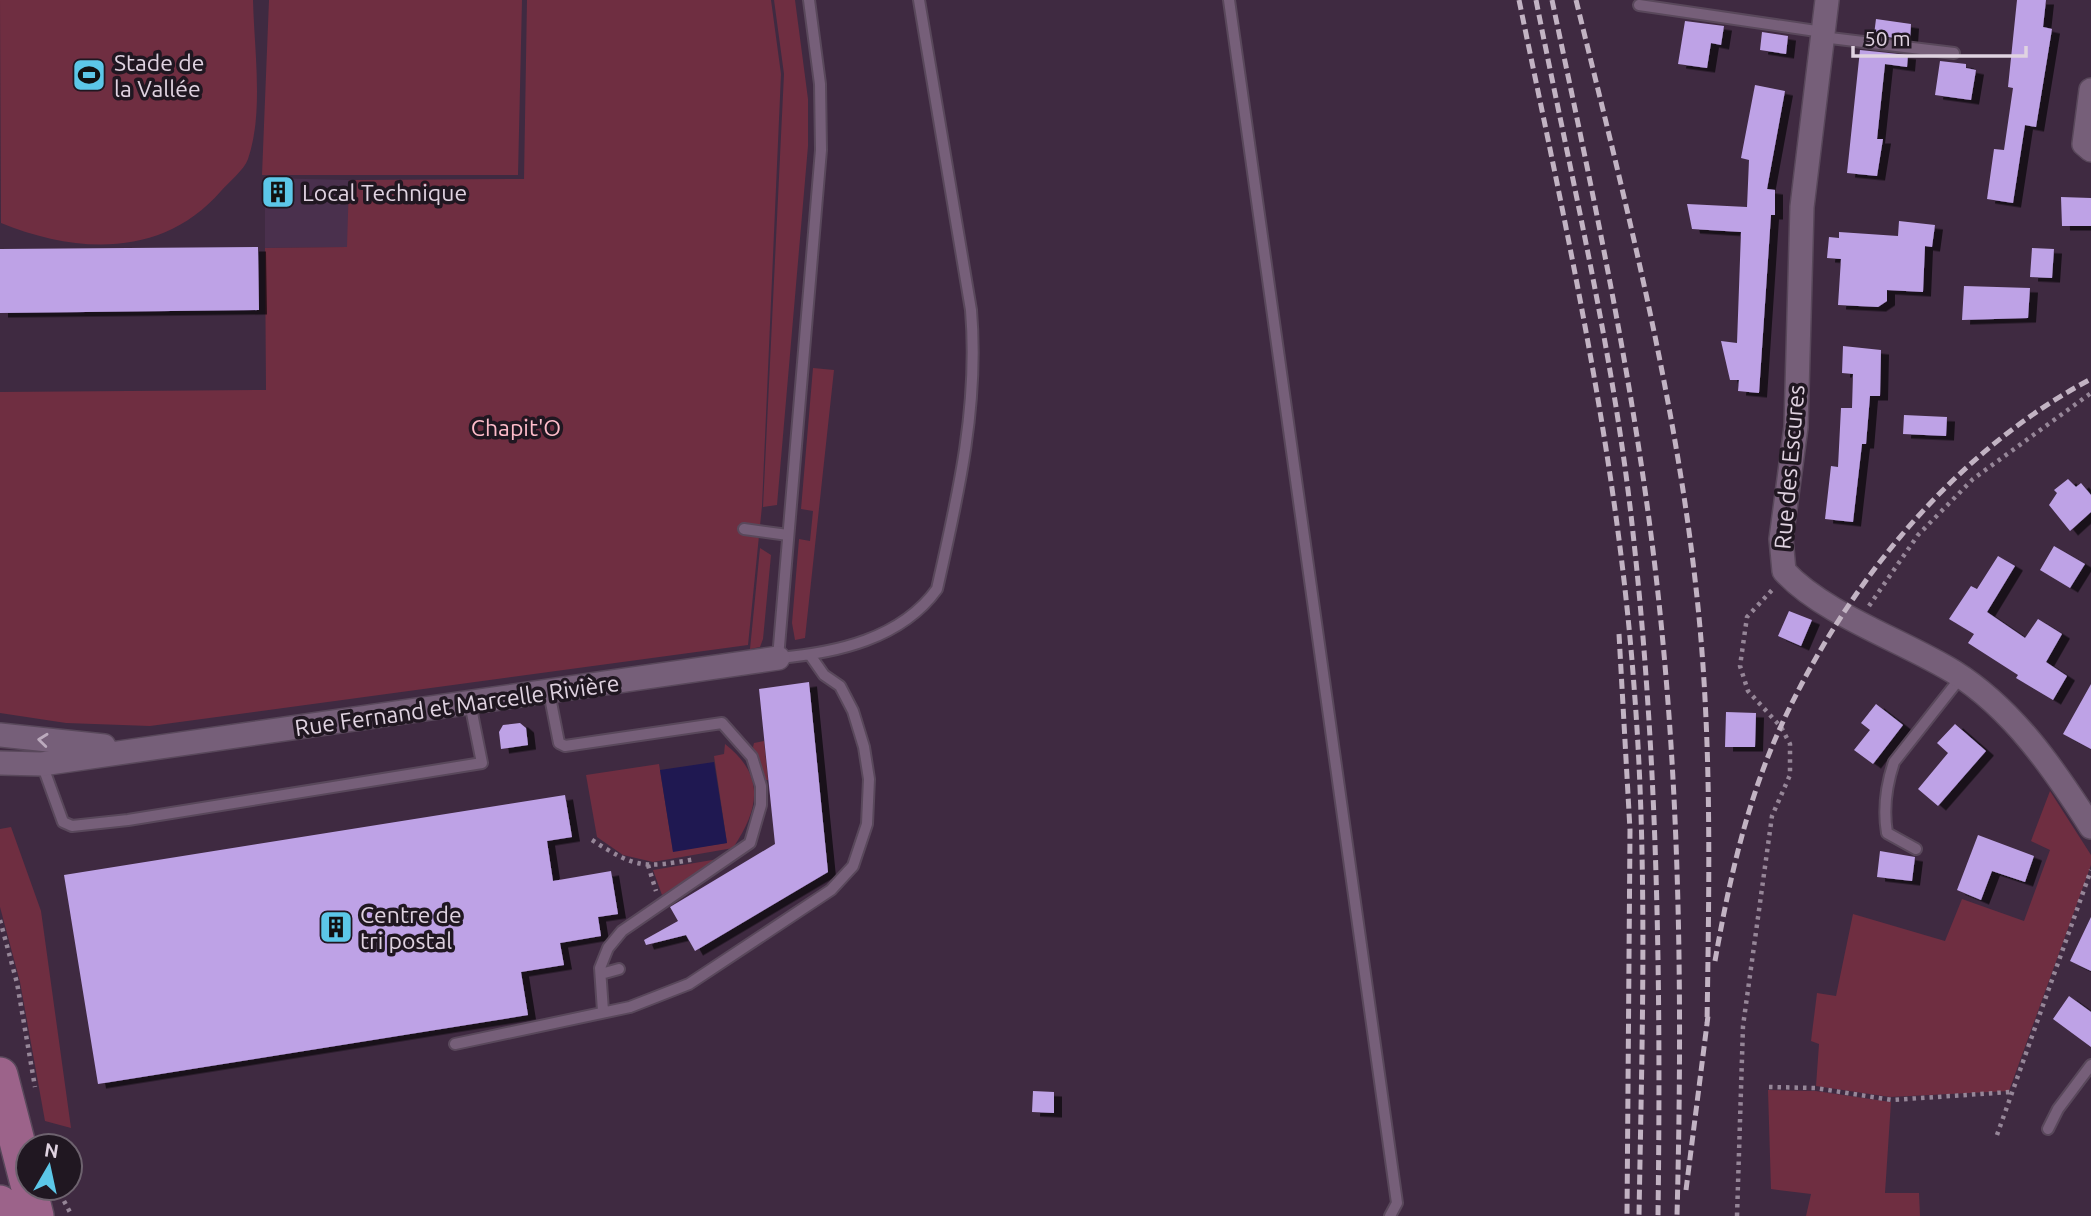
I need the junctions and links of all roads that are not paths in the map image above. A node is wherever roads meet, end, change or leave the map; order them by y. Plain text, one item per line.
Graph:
1 (808, 0) edge
2 (919, 0) edge
3 (1229, 0) edge
4 (1827, 0) edge
5 (1639, 5) dead end
6 (1823, 34) junction
7 (1954, 53) dead end
8 (2091, 90) edge
9 (2087, 147) edge
10 (744, 529) dead end
11 (788, 535) junction
12 (810, 656) junction
13 (778, 658) junction
14 (1961, 677) junction
15 (548, 692) junction
16 (470, 704) junction
17 (0, 735) edge
18 (135, 749) junction
19 (0, 763) edge
20 (43, 764) junction
21 (0, 778) edge
22 (2091, 827) edge
23 (1916, 849) dead end
24 (619, 969) dead end
25 (601, 974) junction
26 (603, 1011) junction
27 (455, 1044) dead end
28 (2091, 1065) edge
29 (0, 1075) edge
30 (2048, 1129) dead end
31 (15, 1132) edge
32 (0, 1203) edge
33 (3, 1216) edge
34 (1390, 1216) edge

1 - 11 lane
2 - 12 lane
3 - 34 lane
4 - 6 street, Rue des Escures
5 - 6 lane
6 - 7 lane
6 - 14 street, Rue des Escures
8 - 9 street
10 - 11 lane
11 - 13 lane
12 - 13 lane
12 - 26 lane
13 - 15 street, Rue Fernand et Marcelle Rivière
14 - 22 street, Rue des Escures
14 - 23 lane
15 - 16 street, Rue Fernand et Marcelle Rivière
15 - 25 lane
16 - 18 street, Rue Fernand et Marcelle Rivière
16 - 20 lane
18 -> 17 street, Rue Fernand et Marcelle Rivière
18 - 20 street, Rue Fernand et Marcelle Rivière
19 - 20 street, Rue Fernand et Marcelle Rivière
20 - 21 street
24 - 25 lane
25 - 26 lane
26 - 27 lane
28 - 30 lane
29 - 31 main road
32 - 33 main road

